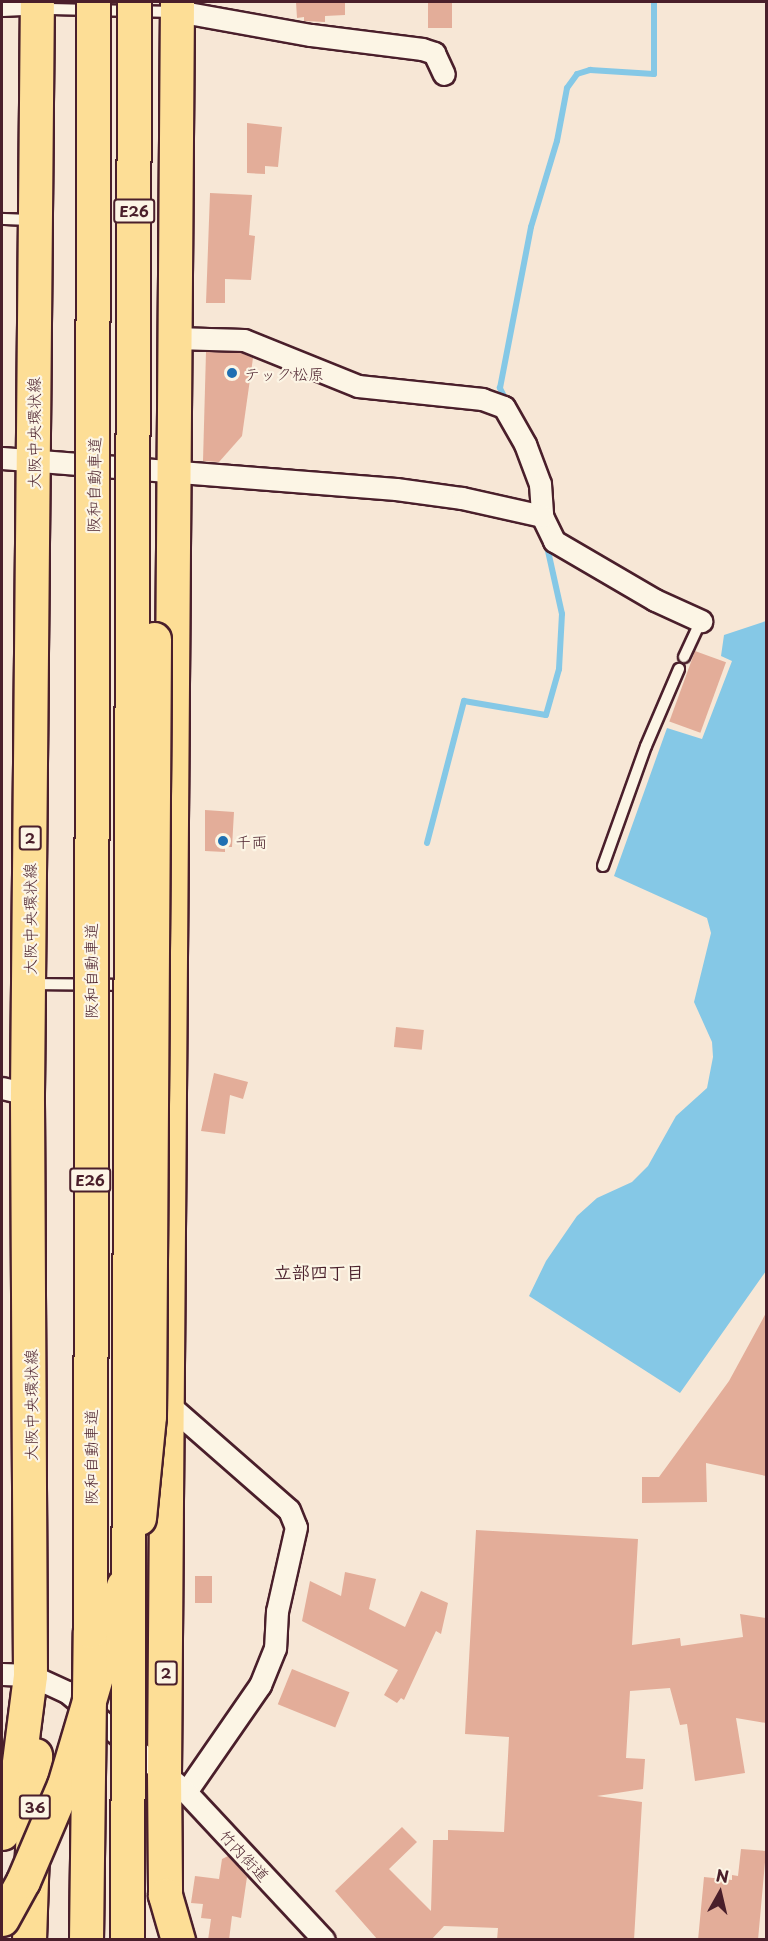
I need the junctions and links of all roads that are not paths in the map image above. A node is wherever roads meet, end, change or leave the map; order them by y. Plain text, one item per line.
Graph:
1 (37, 2) edge
2 (93, 2) edge
3 (134, 2) edge
4 (2, 4) edge
5 (177, 6) edge
6 (444, 74) dead end
7 (2, 219) edge
8 (35, 220) junction
9 (174, 338) junction
10 (17, 460) edge
11 (173, 473) junction
12 (542, 516) junction
13 (701, 621) joint
14 (684, 657) dead end
15 (679, 669) dead end
16 (603, 866) dead end
17 (28, 983) junction
18 (172, 986) junction
19 (14, 1091) edge
20 (170, 1405) junction
21 (16, 1675) edge
22 (175, 1782) junction
23 (2, 1833) edge
24 (2, 1919) edge
25 (29, 1940) edge
26 (86, 1940) edge
27 (127, 1940) edge
28 (178, 1940) edge
29 (324, 1940) edge

1 - 4 street
1 - 5 lane
1 - 8 main road, 大阪中央環状線 / 2
2 - 26 main road, 阪和自動車道 / E26, bridge
3 - 27 main road, E26, bridge
5 - 6 street
5 - 9 main road, 2
7 - 8 lane
8 - 10 main road, 大阪中央環状線 / 2
9 - 11 main road, 2
9 - 12 street
10 - 11 street
10 - 17 main road, 大阪中央環状線 / 2
11 - 12 street
11 - 18 main road, 2
11 - 24 main road, 2, bridge
12 - 13 street
13 - 14 lane
15 - 16 lane
17 - 18 lane
17 - 19 main road, 大阪中央環状線 / 2
18 - 20 main road, 2
19 - 21 main road, 大阪中央環状線 / 2
20 - 22 main road, 2
20 - 22 street
21 - 22 street, 竹内街道
21 - 23 main road, 大阪中央環状線 / 2
21 - 25 main road, 36
22 - 28 main road, 2
22 - 29 street, 竹内街道

